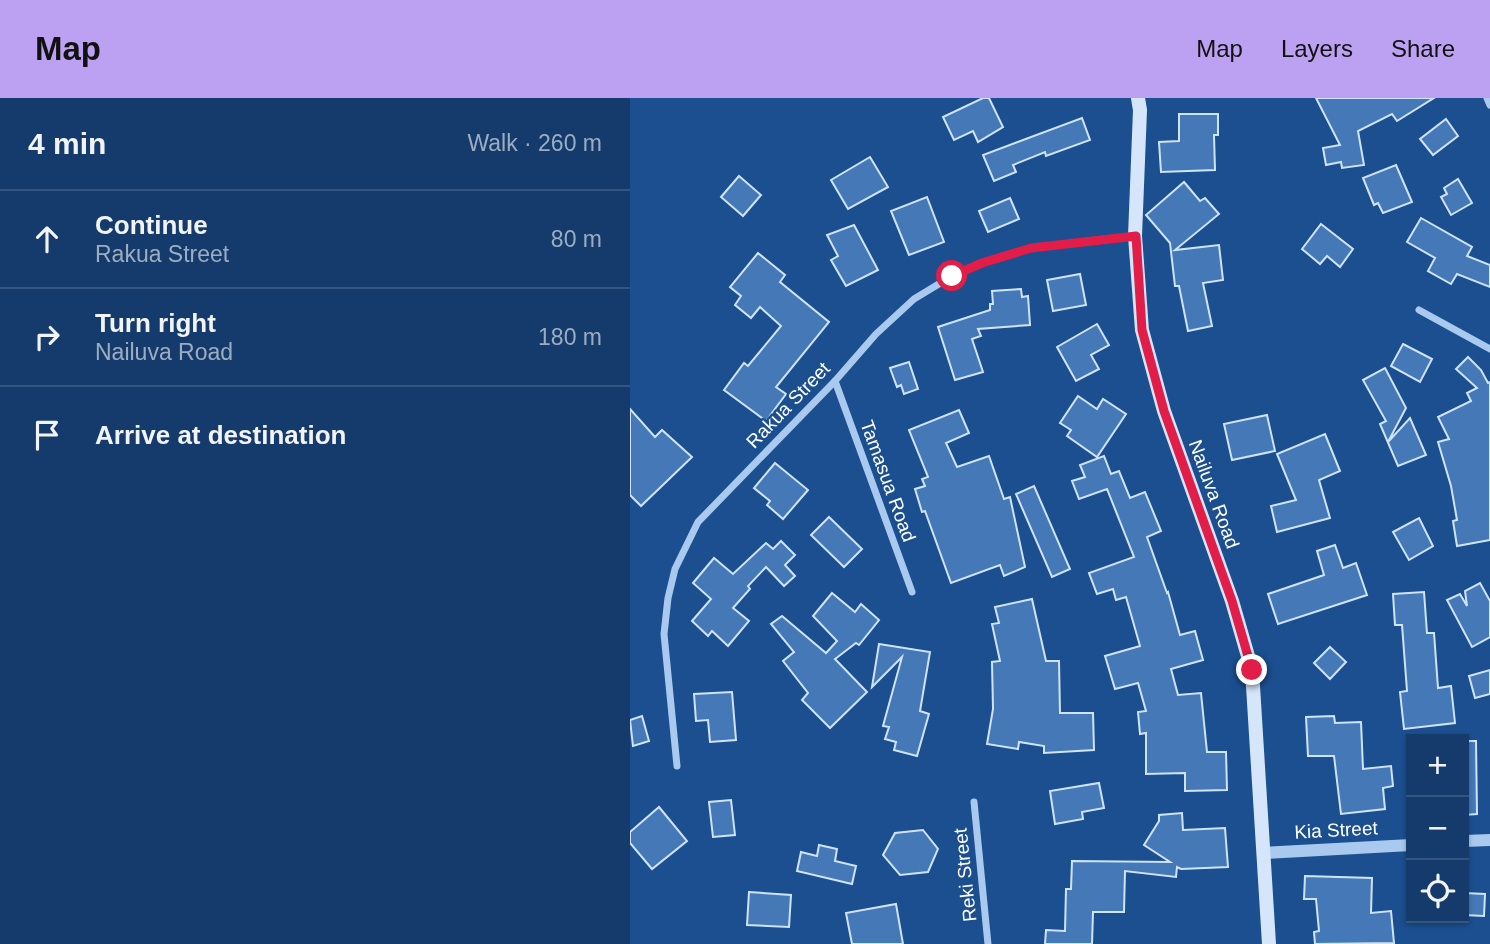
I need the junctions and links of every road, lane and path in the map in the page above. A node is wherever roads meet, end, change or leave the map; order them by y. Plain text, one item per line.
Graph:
1 (1138, 98) edge
2 (1487, 98) edge
3 (1490, 105) edge
4 (1136, 236) junction
5 (1419, 310) dead end
6 (1490, 349) edge
7 (835, 381) junction
8 (912, 592) dead end
9 (677, 766) dead end
10 (974, 802) dead end
11 (1490, 840) edge
12 (1469, 841) edge
13 (1406, 845) edge
14 (1264, 853) junction
15 (988, 944) edge
16 (1269, 944) edge

1 - 4 main road, Nailuva Road
2 - 3 street
4 - 7 street, Rakua Street
4 - 14 main road, Nailuva Road
5 - 6 street
7 - 8 street, Tamasua Road
7 - 9 street, Rakua Street
10 - 15 street, Reki Street
11 - 12 street
13 - 14 street, Kia Street
14 - 16 main road, Nailuva Road

